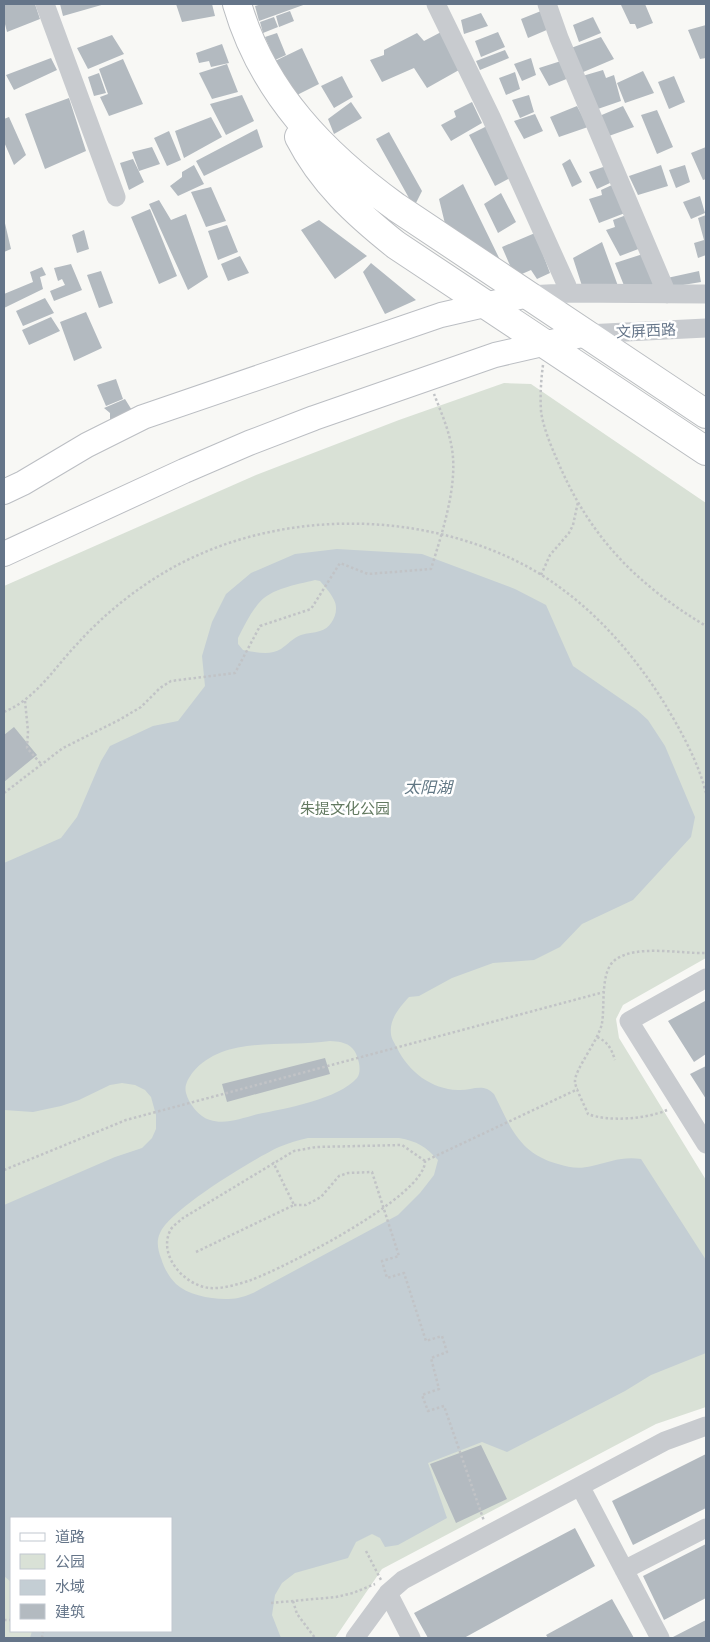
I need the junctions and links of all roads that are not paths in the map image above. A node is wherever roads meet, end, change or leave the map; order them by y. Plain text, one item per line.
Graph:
1 (45, 4) edge
2 (237, 4) edge
3 (436, 4) edge
4 (547, 4) edge
5 (267, 73) junction
6 (116, 197) dead end
7 (566, 293) junction
8 (667, 294) junction
9 (706, 294) edge
10 (528, 295) junction
11 (487, 304) junction
12 (706, 328) edge
13 (586, 334) junction
14 (546, 344) junction
15 (706, 414) edge
16 (706, 451) edge
17 (4, 492) edge
18 (4, 554) edge
19 (706, 978) edge
20 (706, 1144) edge
21 (706, 1426) edge
22 (580, 1486) junction
23 (706, 1528) edge
24 (624, 1570) junction
25 (385, 1587) junction
26 (355, 1638) edge
27 (411, 1638) edge
28 (660, 1638) edge

1 - 6 street
2 - 5 highway
3 - 7 street
4 - 8 street
5 - 10 highway
5 - 11 highway
7 - 8 street
7 - 10 street
8 - 9 street
10 - 11 main road
10 - 13 highway
11 - 14 highway
11 - 17 main road
12 - 13 street, 文屏西路
13 - 14 main road
13 - 15 highway
14 - 16 highway
14 - 18 main road
19 - 20 street
21 - 22 street
22 - 24 street
22 - 25 street
23 - 24 street
24 - 28 street
25 - 26 street
25 - 27 street

